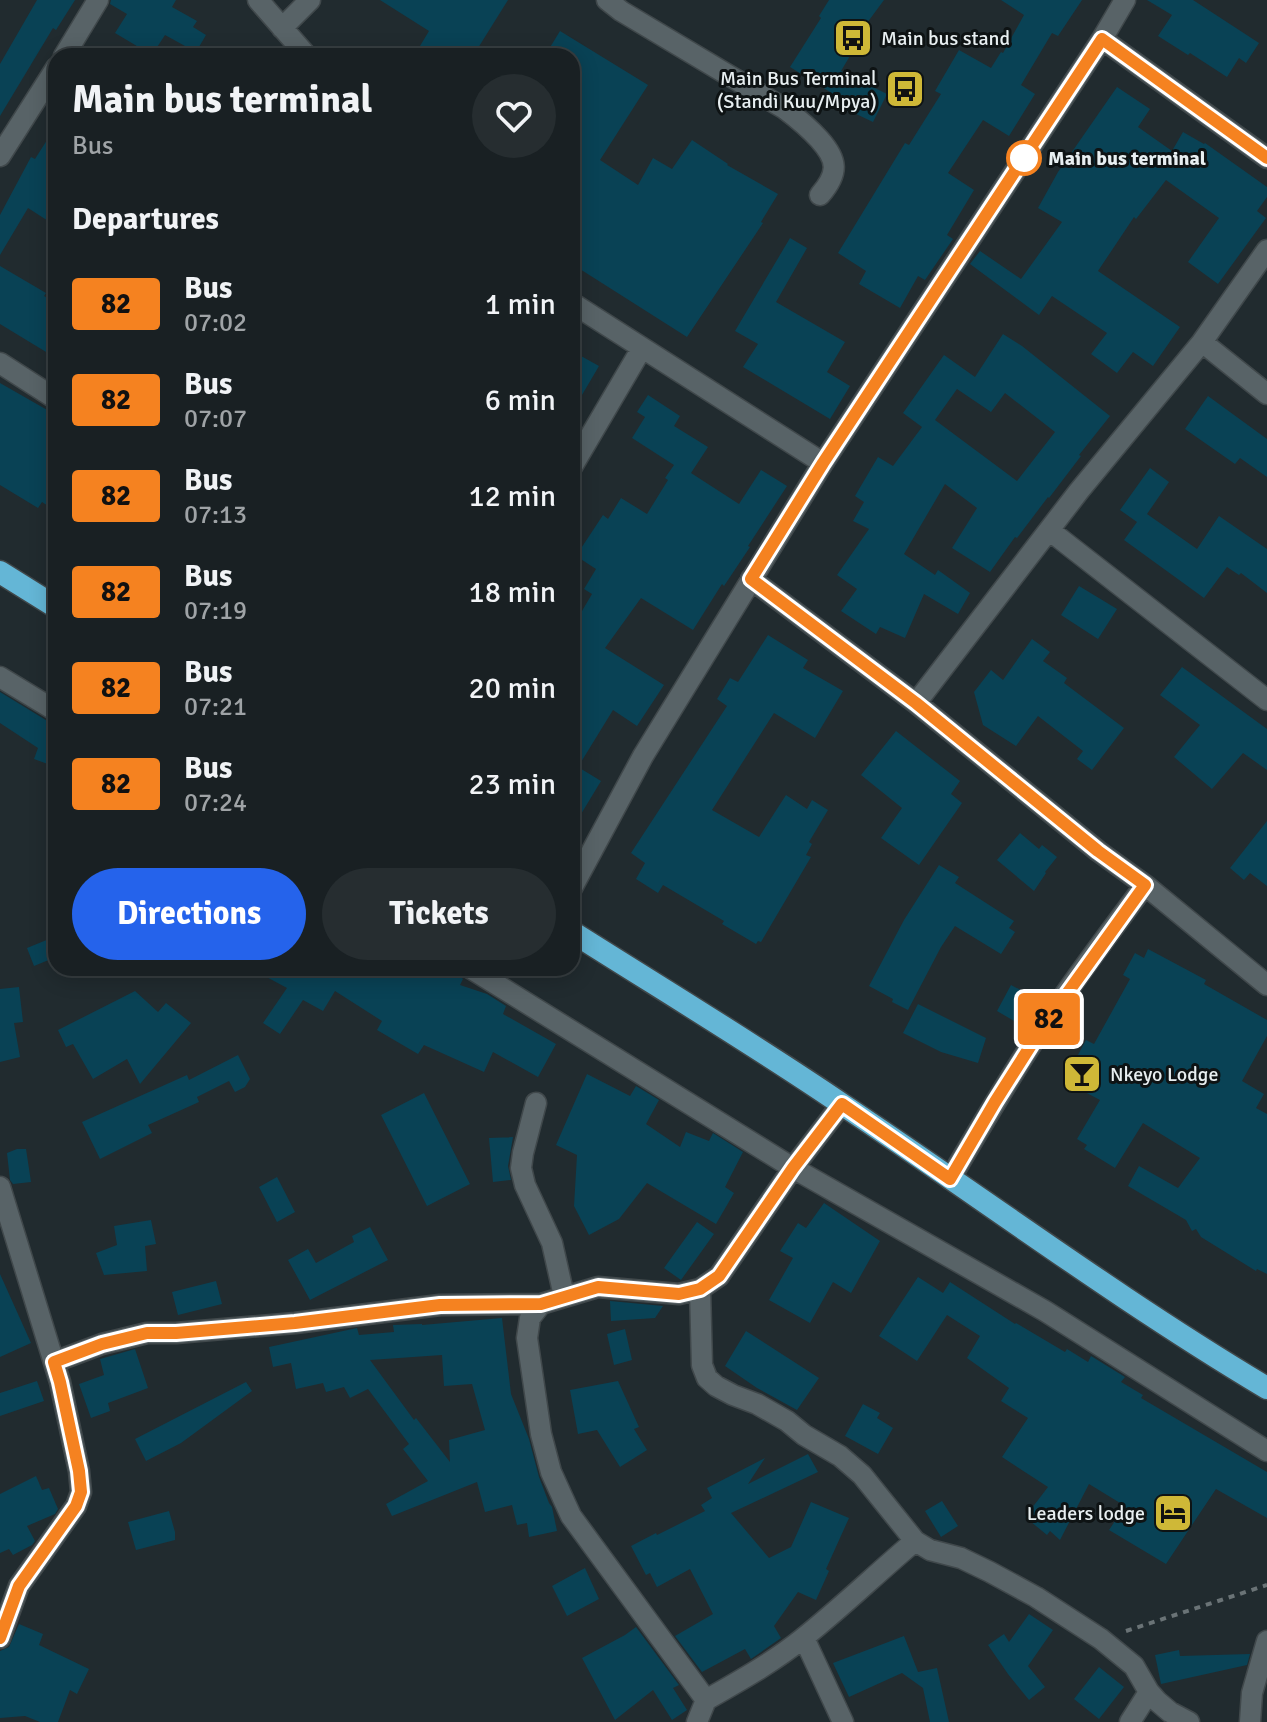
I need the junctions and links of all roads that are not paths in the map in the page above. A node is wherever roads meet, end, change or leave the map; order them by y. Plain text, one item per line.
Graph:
1 (98, 0) edge
2 (258, 0) edge
3 (310, 0) edge
4 (607, 0) edge
5 (1125, 0) edge
6 (282, 28) junction
7 (1102, 39) junction
8 (69, 48) edge
9 (300, 48) edge
10 (48, 81) edge
11 (0, 156) edge
12 (1267, 158) edge
13 (820, 195) dead end
14 (1267, 250) edge
15 (580, 308) edge
16 (1202, 342) junction
17 (642, 348) junction
18 (0, 363) edge
19 (48, 394) edge
20 (1267, 394) edge
21 (580, 453) edge
22 (823, 463) junction
23 (1049, 530) junction
24 (0, 572) edge
25 (751, 579) junction
26 (48, 602) edge
27 (0, 677) edge
28 (1267, 700) edge
29 (916, 703) junction
30 (48, 706) edge
31 (580, 873) edge
32 (1145, 885) junction
33 (580, 937) edge
34 (483, 976) edge
35 (1267, 985) edge
36 (536, 1103) dead end
37 (842, 1104) junction
38 (793, 1168) junction
39 (950, 1179) junction
40 (0, 1187) edge
41 (700, 1289) junction
42 (564, 1296) junction
43 (541, 1304) junction
44 (54, 1362) junction
45 (1267, 1388) edge
46 (1267, 1451) edge
47 (915, 1541) junction
48 (0, 1638) edge
49 (804, 1638) junction
50 (1267, 1641) edge
51 (1149, 1692) junction
52 (706, 1700) junction
53 (697, 1722) edge
54 (843, 1722) edge
55 (1130, 1722) edge
56 (1189, 1722) edge
57 (1250, 1722) edge

1 - 8 street
2 - 6 street
3 - 6 street
4 - 13 street
5 - 7 street
6 - 9 street
7 - 12 street
7 - 22 street
10 - 11 street
14 - 16 street
15 - 17 street
16 - 20 street
16 - 23 street
17 - 21 street
17 - 22 street
18 - 19 street
22 - 25 street
23 - 28 street
23 - 29 street
24 - 26 highway
25 - 29 street
25 - 31 street
27 - 30 street
29 - 32 street
32 - 35 street
32 - 39 street
33 - 37 highway
34 - 38 street
36 - 42 street
37 - 38 street
37 - 39 highway
38 - 41 street
38 - 46 street
39 - 45 highway
40 - 44 street
41 - 42 street
41 - 47 street
42 - 43 street
43 - 44 street
43 - 52 street
44 - 48 street
47 - 49 street
47 - 51 street
49 - 52 street
49 - 54 street
50 - 57 street
51 - 55 street
51 - 56 street
52 - 53 street

